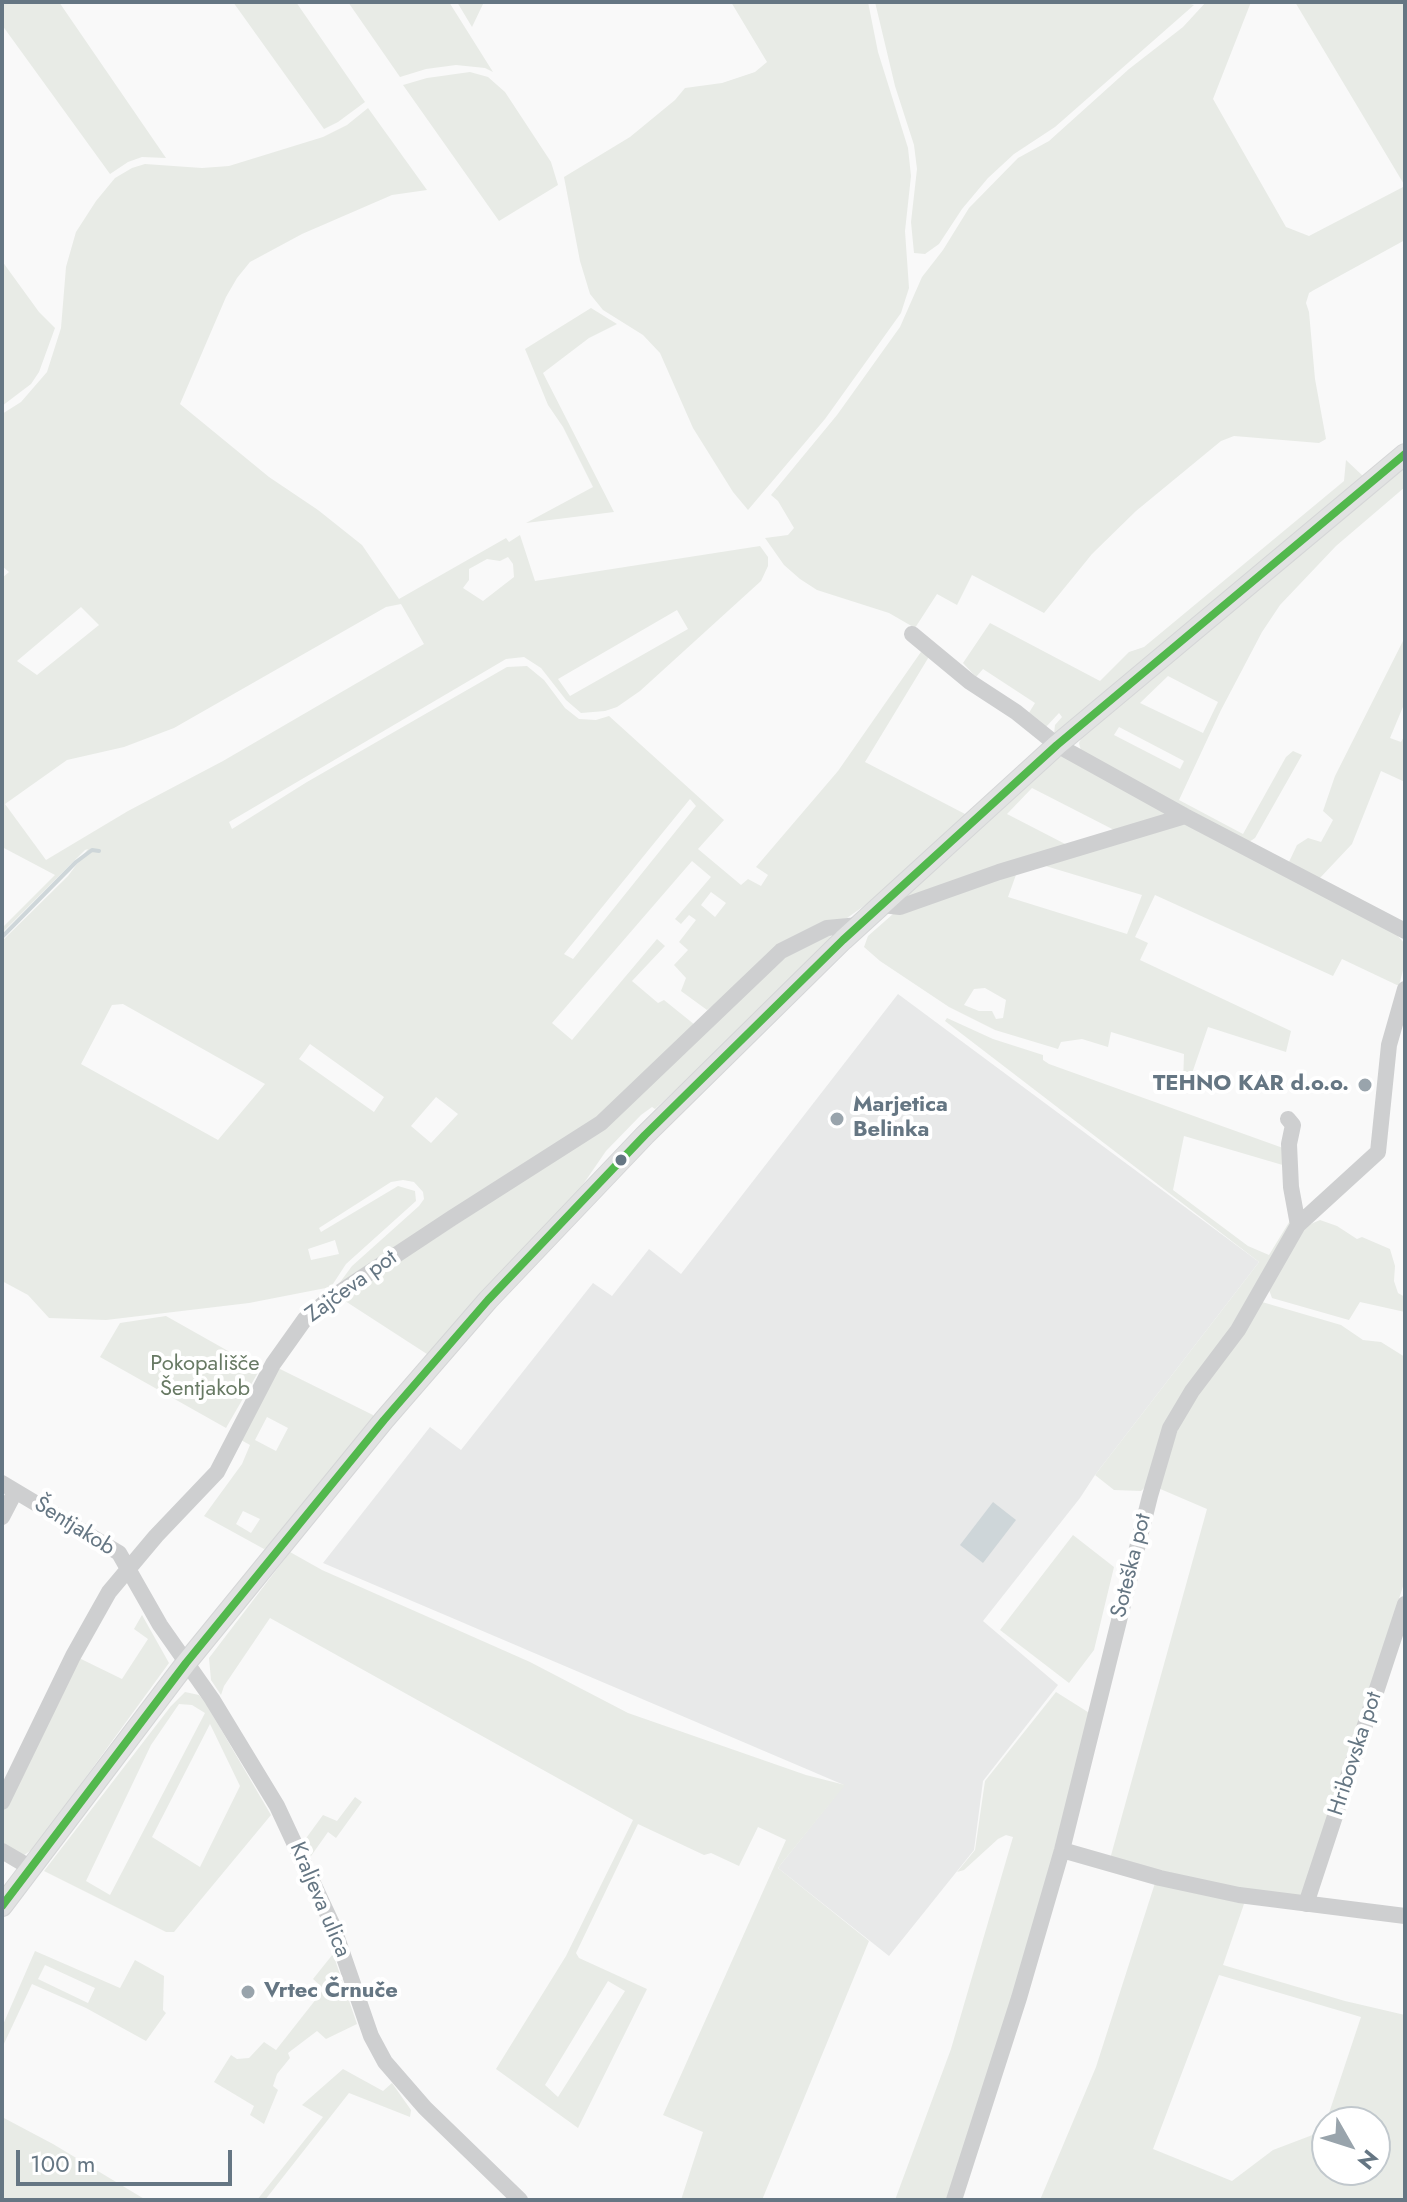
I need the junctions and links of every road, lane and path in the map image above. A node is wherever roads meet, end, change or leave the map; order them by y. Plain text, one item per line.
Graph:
1 (1405, 454) edge
2 (912, 634) dead end
3 (1057, 745) junction
4 (1185, 816) junction
5 (882, 905) junction
6 (859, 925) junction
7 (1405, 931) edge
8 (1405, 989) edge
9 (1288, 1119) dead end
10 (1298, 1225) junction
11 (8, 1487) edge
12 (2, 1517) edge
13 (126, 1569) junction
14 (1405, 1604) edge
15 (186, 1663) junction
16 (2, 1802) edge
17 (1062, 1850) junction
18 (2, 1851) edge
19 (31, 1868) junction
20 (1306, 1904) junction
21 (2, 1906) edge
22 (1405, 1916) edge
23 (520, 2200) edge
24 (954, 2200) edge

1 - 3 main road
2 - 3 street
3 - 4 street
3 - 5 main road
4 - 5 street
4 - 7 street
5 - 6 main road
6 - 13 street, Zajčeva pot
6 - 15 main road
8 - 10 street, Soteška pot
9 - 10 street
10 - 17 street, Soteška pot
11 - 12 street
11 - 13 street, Šentjakob
13 - 15 street, Šentjakob
13 - 16 street, Zajčeva pot
14 - 20 street, Hribovska pot
15 - 19 main road
15 - 23 street, Kraljeva ulica
17 - 20 street
17 - 24 street, Soteška pot
18 - 19 street
19 - 21 main road
20 - 22 street

